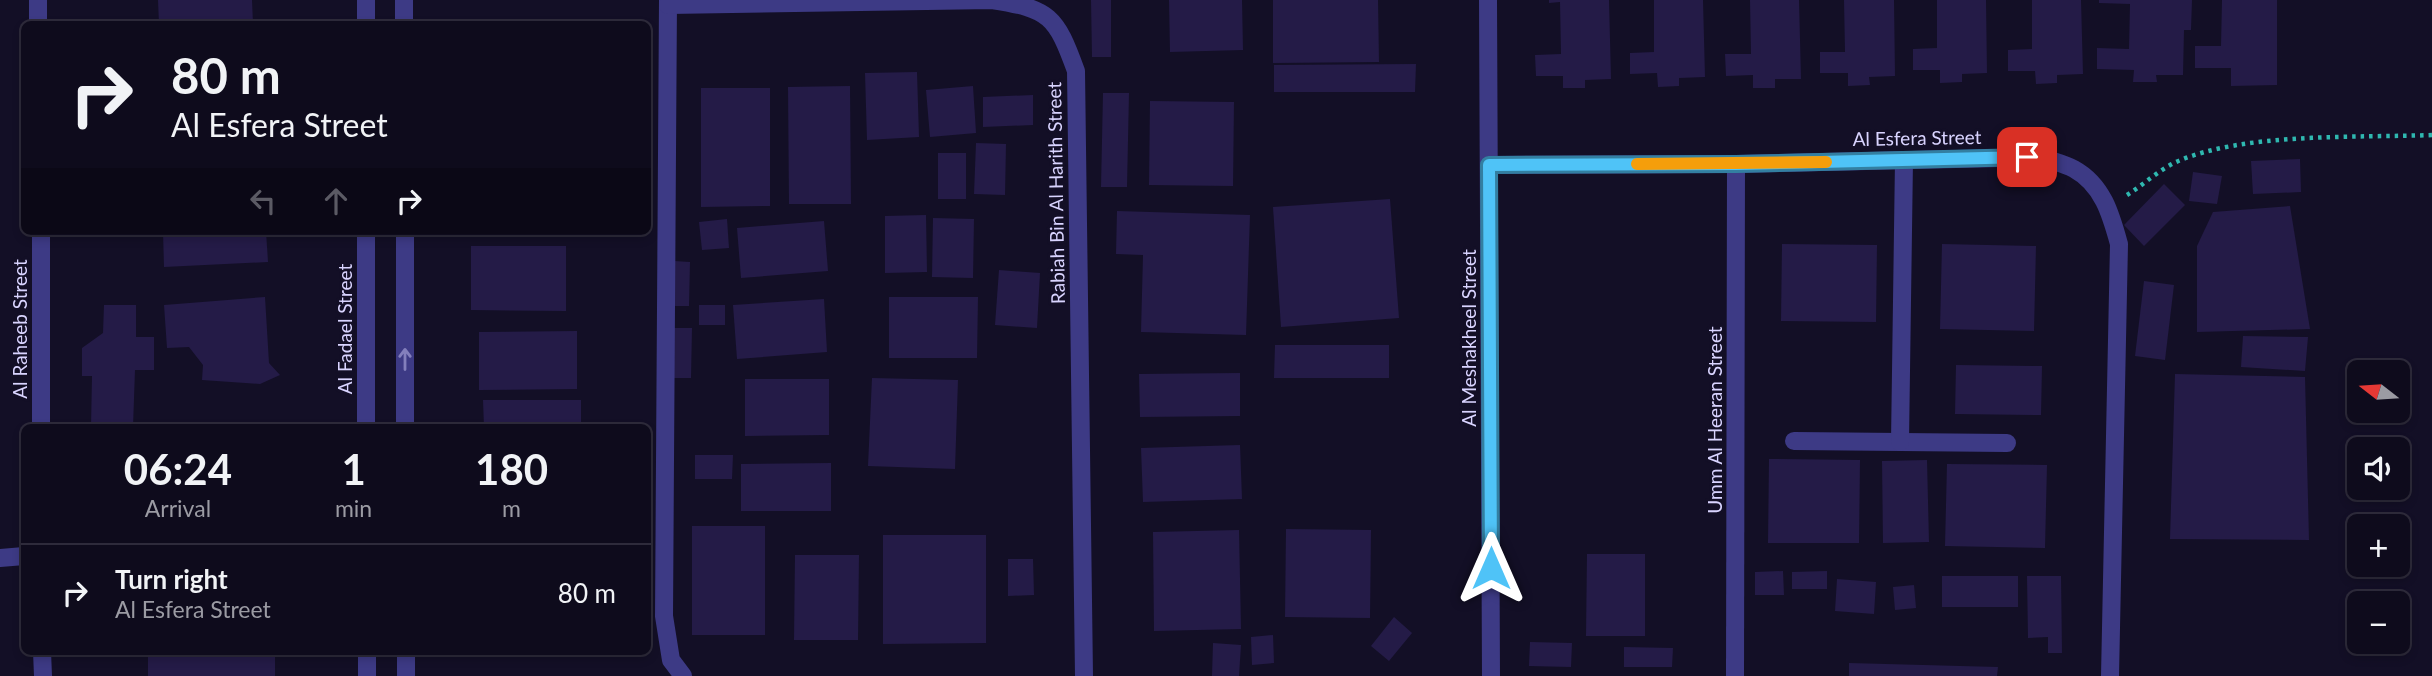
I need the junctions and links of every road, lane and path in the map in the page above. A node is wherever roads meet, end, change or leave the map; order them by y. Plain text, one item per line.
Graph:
1 (38, 0) edge
2 (366, 0) edge
3 (404, 0) edge
4 (1488, 0) edge
5 (668, 3) edge
6 (38, 21) edge
7 (366, 21) edge
8 (404, 21) edge
9 (2432, 135) edge
10 (1904, 160) junction
11 (1736, 164) junction
12 (1489, 165) junction
13 (2109, 208) junction
14 (41, 235) edge
15 (366, 235) edge
16 (405, 235) edge
17 (41, 424) edge
18 (366, 424) edge
19 (405, 424) edge
20 (1794, 441) dead end
21 (1900, 442) junction
22 (2007, 443) dead end
23 (21, 556) edge
24 (0, 558) edge
25 (43, 655) edge
26 (367, 655) edge
27 (406, 655) edge
28 (43, 676) edge
29 (367, 676) edge
30 (406, 676) edge
31 (684, 676) edge
32 (1084, 676) edge
33 (1491, 676) edge
34 (1735, 676) edge
35 (2110, 676) edge

1 - 6 street
2 - 7 street
3 - 8 street
4 - 12 street, Al Meshakheel Street
5 - 31 street
5 - 32 street, Rabiah Bin Al Harith Street
9 - 13 path
10 - 11 street, Al Esfera Street
10 - 13 street, Al Esfera Street
10 - 21 street
11 - 12 street, Al Esfera Street
11 - 34 street, Umm Al Heeran Street
12 - 33 street, Al Meshakheel Street
13 - 35 street, Al Esfera Street
14 - 17 street, Al Raheeb Street
15 - 18 street, Al Fadael Street
19 -> 16 street
20 - 21 street
21 - 22 street
23 - 24 street
25 - 28 street
26 - 29 street
27 - 30 street

